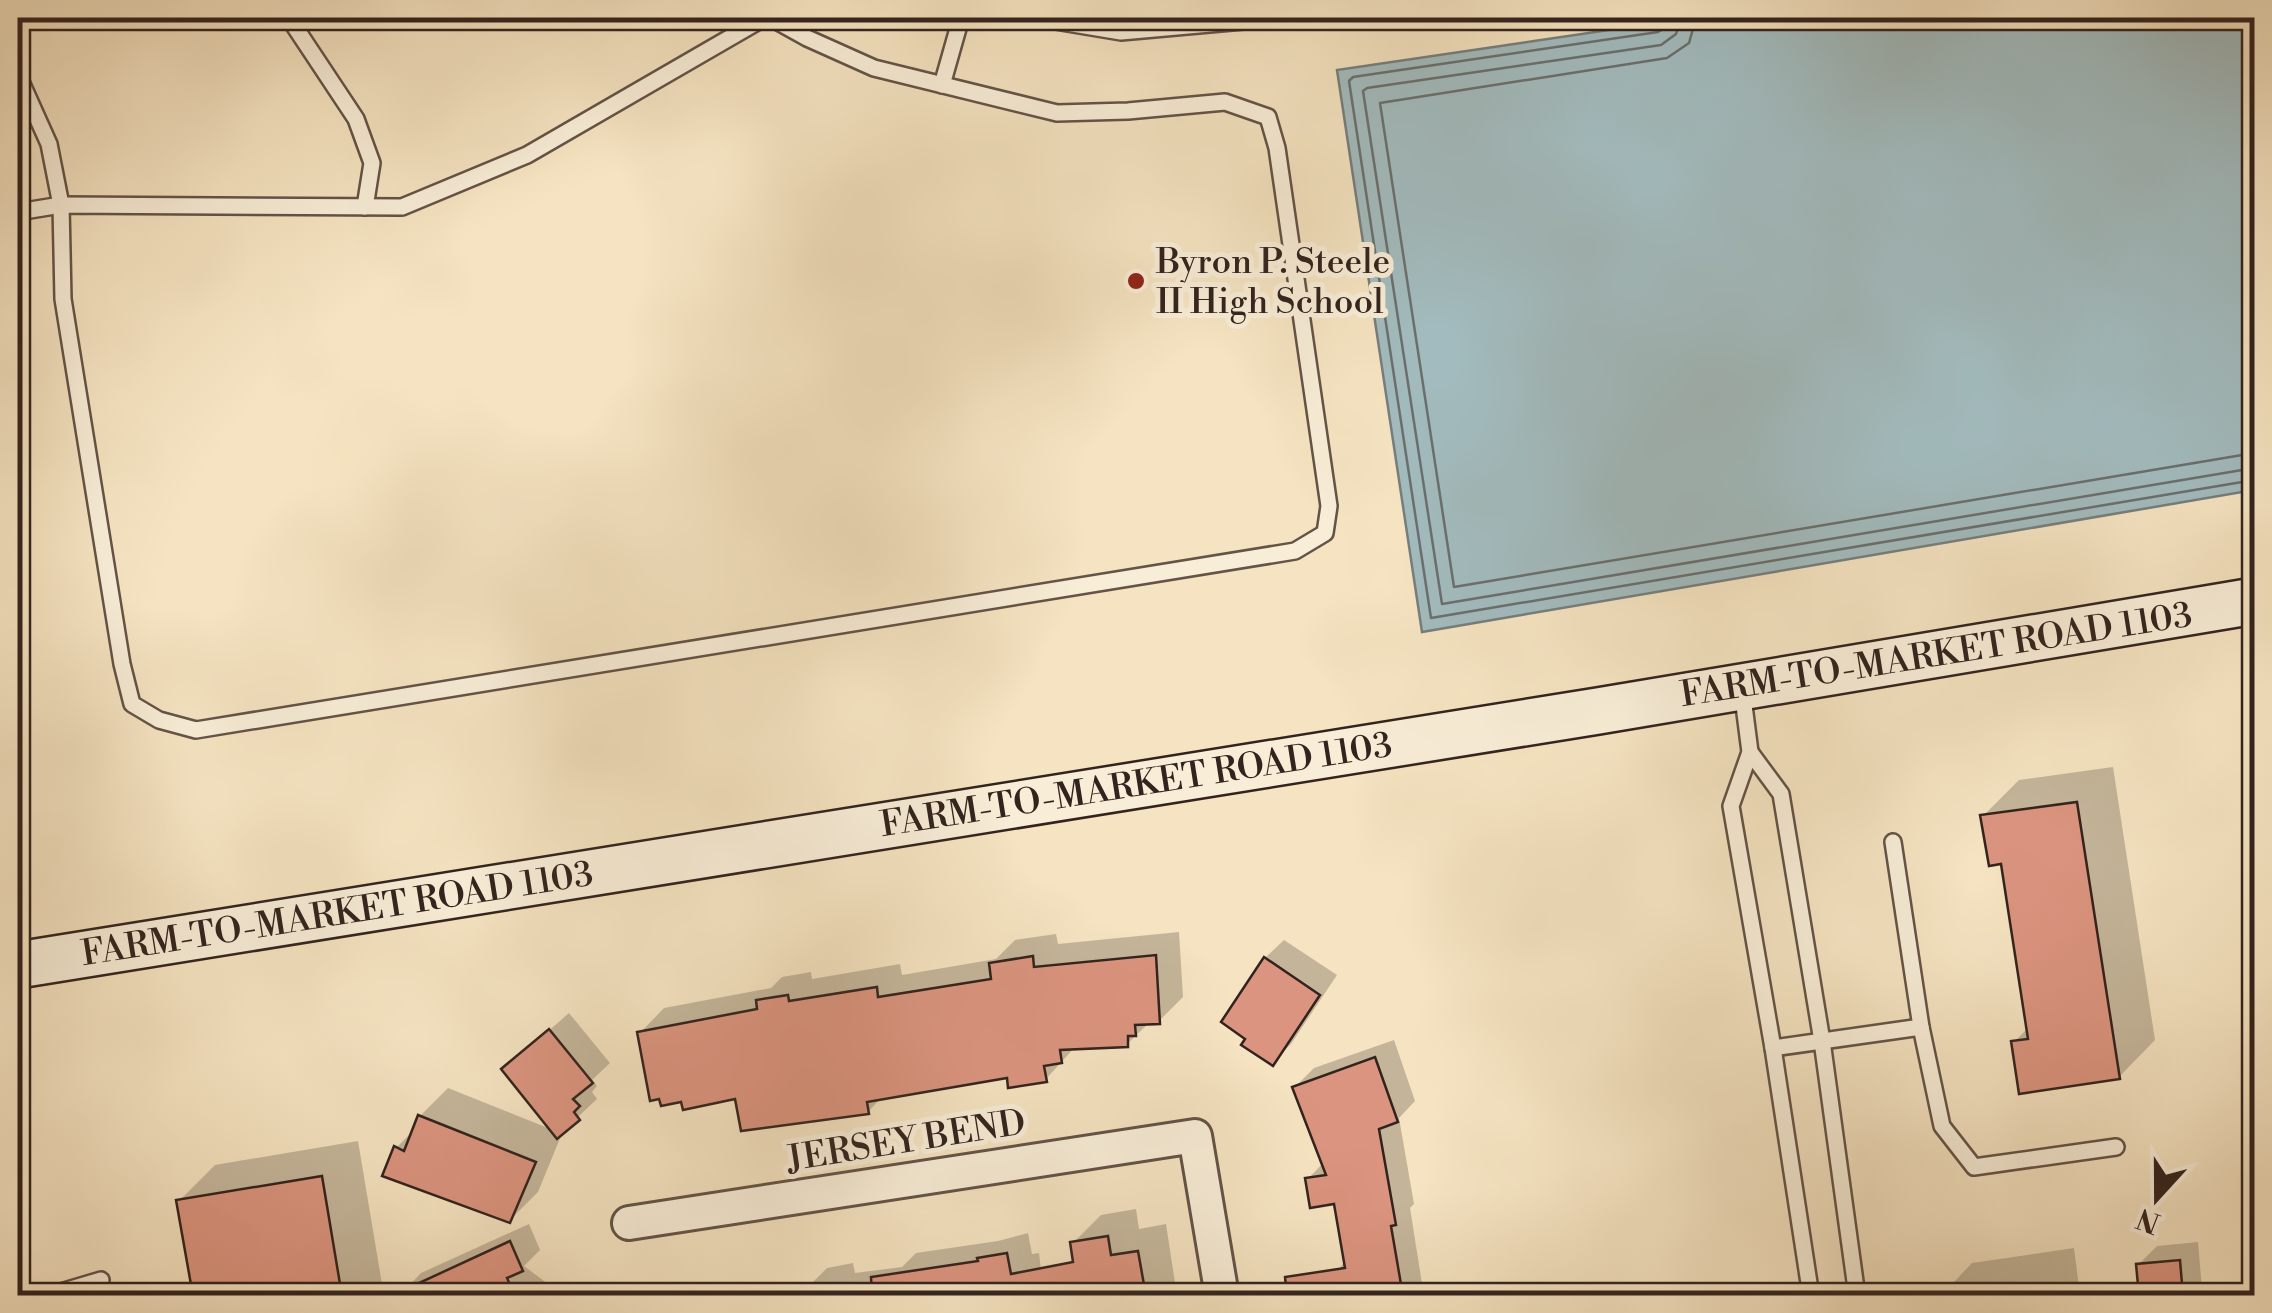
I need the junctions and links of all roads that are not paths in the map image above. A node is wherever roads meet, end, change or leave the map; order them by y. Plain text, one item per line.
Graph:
1 (288, 18) edge
2 (767, 18) edge
3 (960, 18) edge
4 (1038, 18) edge
5 (1278, 18) edge
6 (18, 76) edge
7 (942, 85) junction
8 (60, 204) junction
9 (365, 207) junction
10 (18, 212) edge
11 (2254, 601) edge
12 (1742, 684) junction
13 (1750, 752) junction
14 (1892, 842) dead end
15 (18, 965) edge
16 (1921, 1026) junction
17 (1822, 1041) junction
18 (1773, 1048) junction
19 (2116, 1146) dead end
20 (629, 1223) dead end
21 (101, 1280) dead end
22 (47, 1296) edge
23 (1222, 1296) edge
24 (1811, 1296) edge
25 (1857, 1296) edge

1 - 9 lane
2 - 7 lane
2 - 9 lane
3 - 7 lane
4 - 5 lane
6 - 8 lane
7 - 8 lane
8 - 9 lane
8 - 10 lane
11 - 12 main road, FARM-TO-MARKET ROAD 1103
12 - 13 lane
12 - 15 main road, FARM-TO-MARKET ROAD 1103
13 - 17 lane
13 - 18 lane
14 - 16 lane
16 - 17 lane
16 - 19 lane
17 - 18 lane
17 - 25 lane
18 - 24 lane
20 - 23 street, JERSEY BEND
21 - 22 lane

